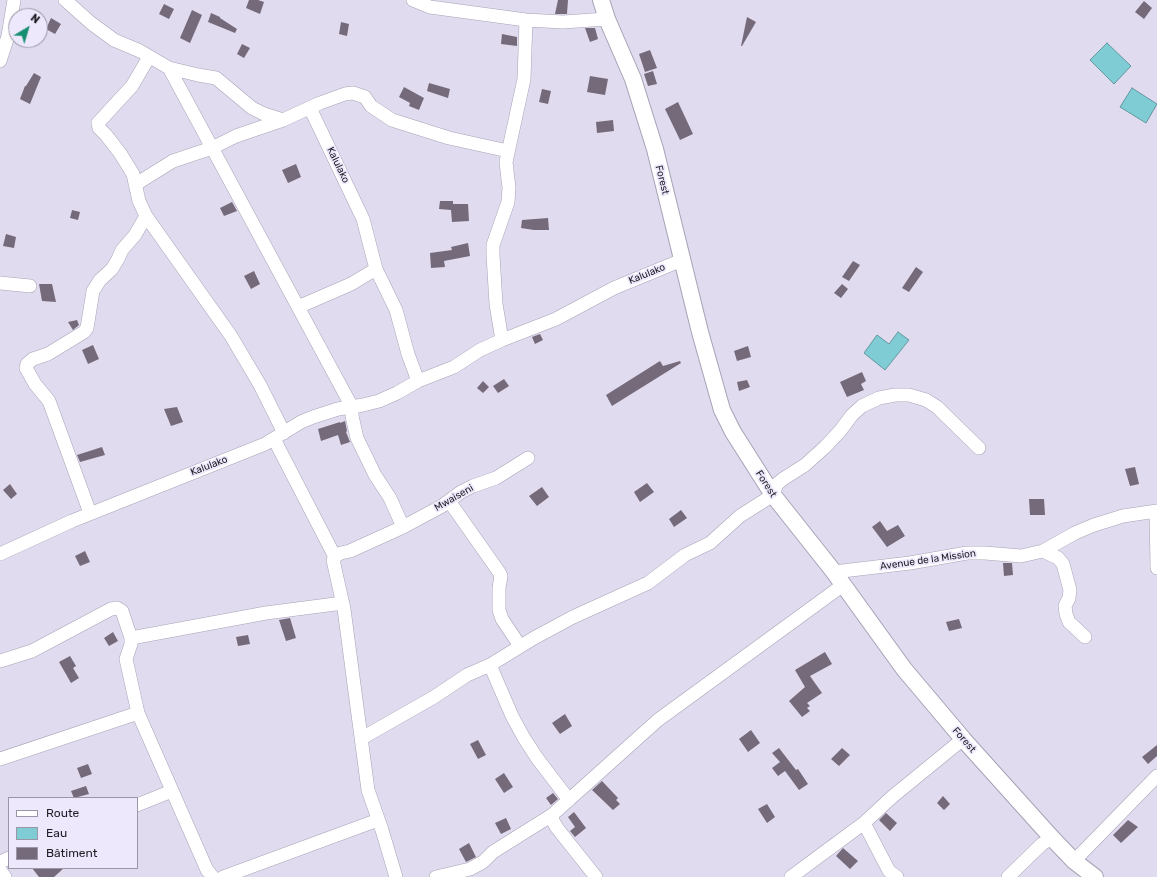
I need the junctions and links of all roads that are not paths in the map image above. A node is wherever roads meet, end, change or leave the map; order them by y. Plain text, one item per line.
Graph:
1 (14, 0) edge
2 (65, 0) edge
3 (414, 0) edge
4 (601, 0) edge
5 (607, 19) junction
6 (526, 20) junction
7 (149, 57) junction
8 (0, 61) edge
9 (169, 68) junction
10 (310, 108) junction
11 (283, 120) junction
12 (212, 148) junction
13 (508, 151) junction
14 (136, 184) junction
15 (146, 216) junction
16 (682, 260) junction
17 (376, 269) junction
18 (0, 283) edge
19 (30, 286) dead end
20 (298, 307) junction
21 (502, 340) junction
22 (418, 381) junction
23 (352, 407) junction
24 (279, 436) junction
25 (979, 448) dead end
26 (528, 458) dead end
27 (773, 495) junction
28 (449, 501) junction
29 (1156, 511) edge
30 (90, 513) junction
31 (403, 528) junction
32 (1043, 551) junction
33 (0, 554) edge
34 (335, 557) junction
35 (1157, 568) edge
36 (839, 579) junction
37 (343, 603) junction
38 (1085, 637) dead end
39 (131, 638) junction
40 (520, 646) junction
41 (0, 661) edge
42 (490, 665) junction
43 (138, 713) junction
44 (362, 738) junction
45 (963, 739) junction
46 (0, 759) edge
47 (1157, 776) edge
48 (172, 791) junction
49 (569, 800) junction
50 (138, 805) edge
51 (552, 815) junction
52 (378, 820) junction
53 (864, 823) junction
54 (1052, 838) junction
55 (1074, 861) junction
56 (0, 870) edge
57 (5, 877) edge
58 (213, 877) edge
59 (223, 877) edge
60 (396, 877) edge
61 (436, 877) edge
62 (596, 877) edge
63 (791, 877) edge
64 (898, 877) edge
65 (1008, 877) edge
66 (1095, 877) edge

1 - 8 street
2 - 7 street
3 - 6 street
4 - 5 street, Forest
5 - 6 street
5 - 16 street, Forest
6 - 13 street
7 - 9 street
7 - 14 street
9 - 11 street
9 - 12 street
10 - 11 street
10 - 13 street
10 - 17 street, Kalulako
11 - 12 street
12 - 14 street
12 - 20 street
13 - 21 street
14 - 15 street
15 - 24 street
15 - 30 street
16 - 21 street, Kalulako
16 - 27 street, Forest
17 - 20 street
17 - 22 street, Kalulako
18 - 19 street
20 - 23 street
21 - 22 street, Kalulako
22 - 23 street, Kalulako
23 - 24 street, Kalulako
23 - 31 street
24 - 30 street, Kalulako
24 - 34 street
25 - 27 street
26 - 28 street, Mwaiseni
27 - 36 street, Forest
27 - 40 street
28 - 31 street, Mwaiseni
28 - 40 street
29 - 32 street, Avenue de la Mission
29 - 35 street
30 - 33 street, Kalulako
31 - 34 street, Mwaiseni
32 - 36 street, Avenue de la Mission
32 - 38 street
34 - 37 street
36 - 45 street, Forest
36 - 49 street
37 - 39 street
37 - 44 street
39 - 41 street
39 - 43 street
40 - 42 street
42 - 44 street
42 - 49 street
43 - 46 street
43 - 48 street
44 - 52 street
45 - 53 street
45 - 54 street, Forest
47 - 55 street
48 - 50 street
48 - 58 street
49 - 51 street
51 - 61 street
51 - 62 street
52 - 59 street
52 - 60 street
53 - 63 street
53 - 64 street
54 - 55 street, Forest
54 - 65 street
55 - 66 street, Forest
56 - 57 street

